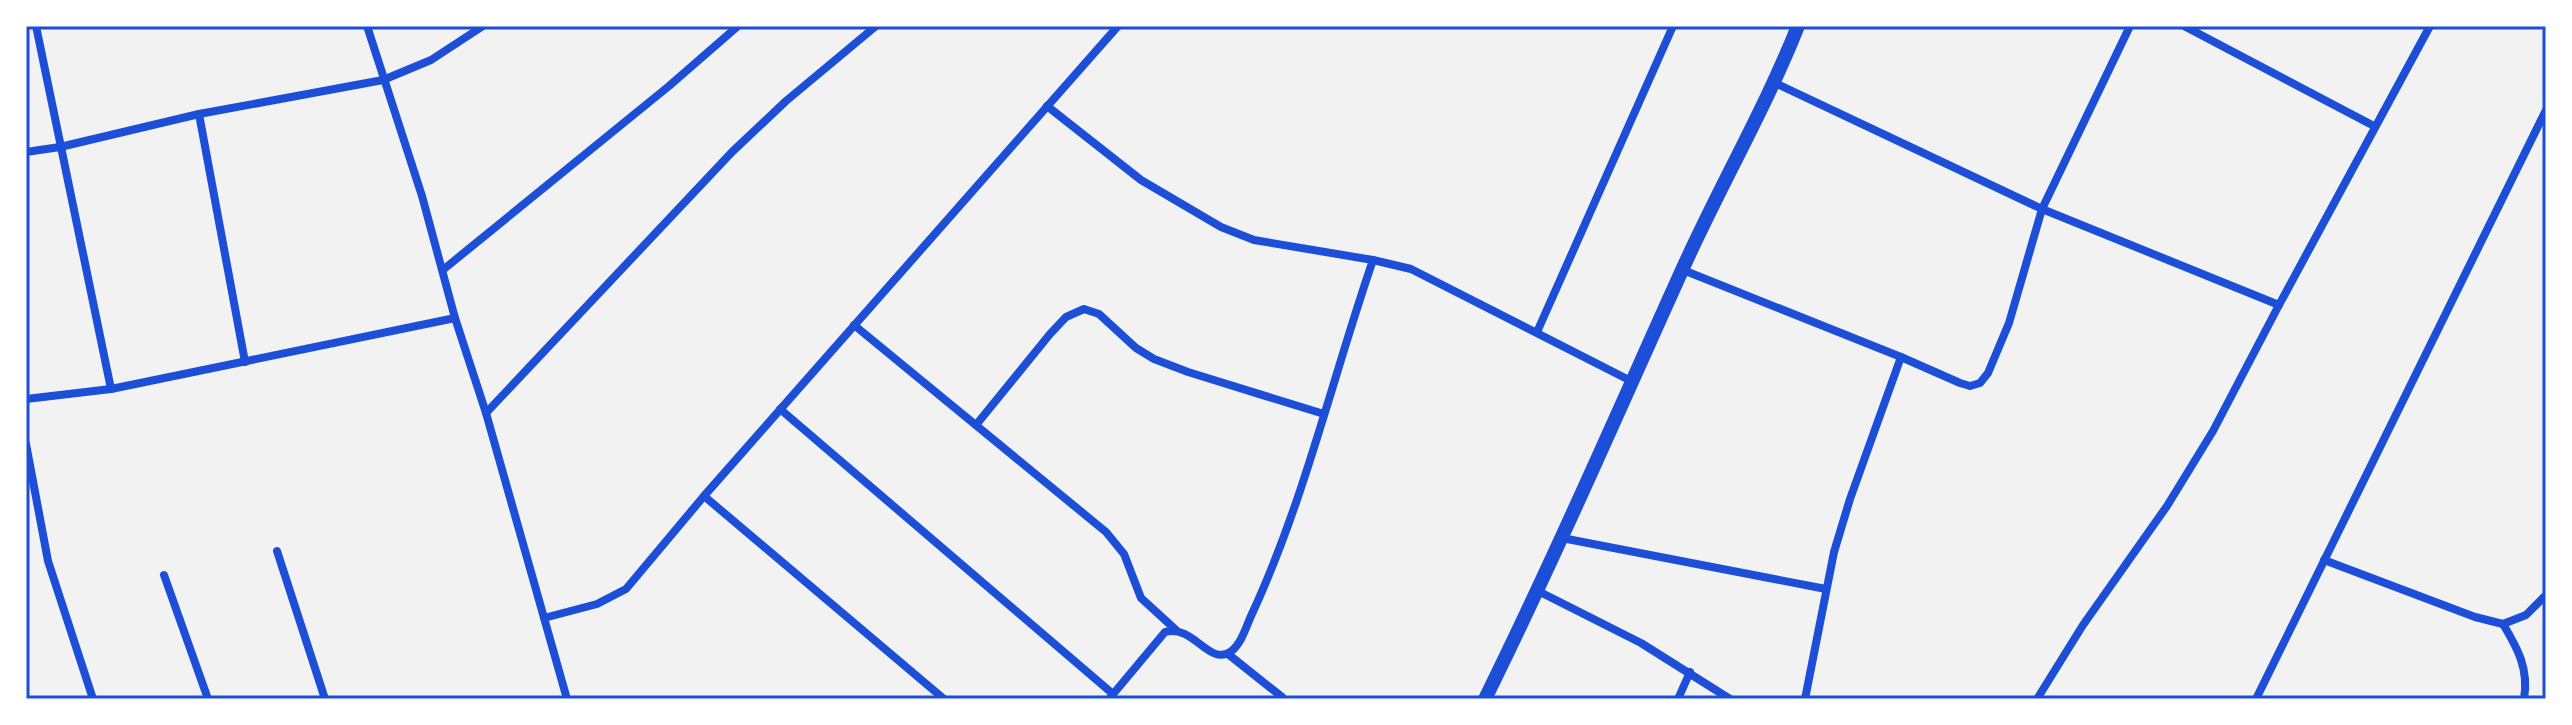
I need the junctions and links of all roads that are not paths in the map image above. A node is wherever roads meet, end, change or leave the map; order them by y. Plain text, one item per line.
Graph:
1 (36, 26) edge
2 (367, 26) edge
3 (483, 26) edge
4 (738, 26) edge
5 (876, 26) edge
6 (1118, 26) edge
7 (1673, 26) edge
8 (1798, 26) edge
9 (2130, 26) edge
10 (2184, 26) edge
11 (2430, 26) edge
12 (383, 80) junction
13 (1775, 83) junction
14 (1047, 106) junction
15 (2546, 110) edge
16 (199, 114) junction
17 (2374, 126) junction
18 (60, 147) junction
19 (26, 152) edge
20 (2042, 209) junction
21 (1373, 260) junction
22 (444, 269) junction
23 (1683, 270) junction
24 (2279, 305) junction
25 (455, 318) junction
26 (854, 325) junction
27 (1537, 332) junction
28 (1901, 357) junction
29 (245, 362) junction
30 (1633, 382) junction
31 (111, 389) junction
32 (26, 399) edge
33 (780, 409) junction
34 (486, 413) junction
35 (1324, 414) junction
36 (976, 425) junction
37 (26, 444) edge
38 (704, 496) junction
39 (1562, 538) junction
40 (277, 551) dead end
41 (2324, 560) junction
42 (164, 575) dead end
43 (1826, 589) junction
44 (1538, 591) junction
45 (2546, 595) edge
46 (544, 618) junction
47 (2503, 624) junction
48 (1176, 630) junction
49 (1228, 654) junction
50 (1690, 672) junction
51 (1111, 697) edge
52 (93, 699) edge
53 (208, 699) edge
54 (325, 699) edge
55 (567, 699) edge
56 (944, 699) edge
57 (1280, 699) edge
58 (1485, 699) edge
59 (1678, 699) edge
60 (1730, 699) edge
61 (1805, 699) edge
62 (2037, 699) edge
63 (2256, 699) edge
64 (2524, 699) edge

1 - 18 street
2 - 12 street
3 - 12 street
4 - 22 street
5 - 34 street
6 - 14 street
7 - 27 street
8 - 13 street
9 - 20 street
10 - 17 street
11 - 17 street
12 - 16 street
12 - 22 street
13 - 20 street
13 - 23 street
14 - 21 street
14 - 26 street
15 - 41 street
16 - 18 street
16 - 29 street
17 - 24 street
18 - 19 street
18 - 31 street
20 - 24 street
20 - 28 street
21 - 27 street
21 - 35 street
22 - 25 street
23 - 28 street
23 - 30 street
24 - 62 street
25 - 29 street
25 - 34 street
26 - 33 street
26 - 36 street
27 - 30 street
28 - 43 street
29 - 31 street
30 - 39 street
31 - 32 street
33 - 38 street
33 - 51 street
34 - 46 street
35 - 36 street
35 - 49 street
36 - 48 street
37 - 52 street
38 - 46 street
38 - 56 street
39 - 43 street
39 - 44 street
40 - 54 street
41 - 47 street
41 - 63 street
42 - 53 street
43 - 61 street
44 - 50 street
44 - 58 street
45 - 47 street
46 - 55 street
47 - 64 street
48 - 49 street
48 - 51 street
49 - 57 street
50 - 59 street
50 - 60 street

